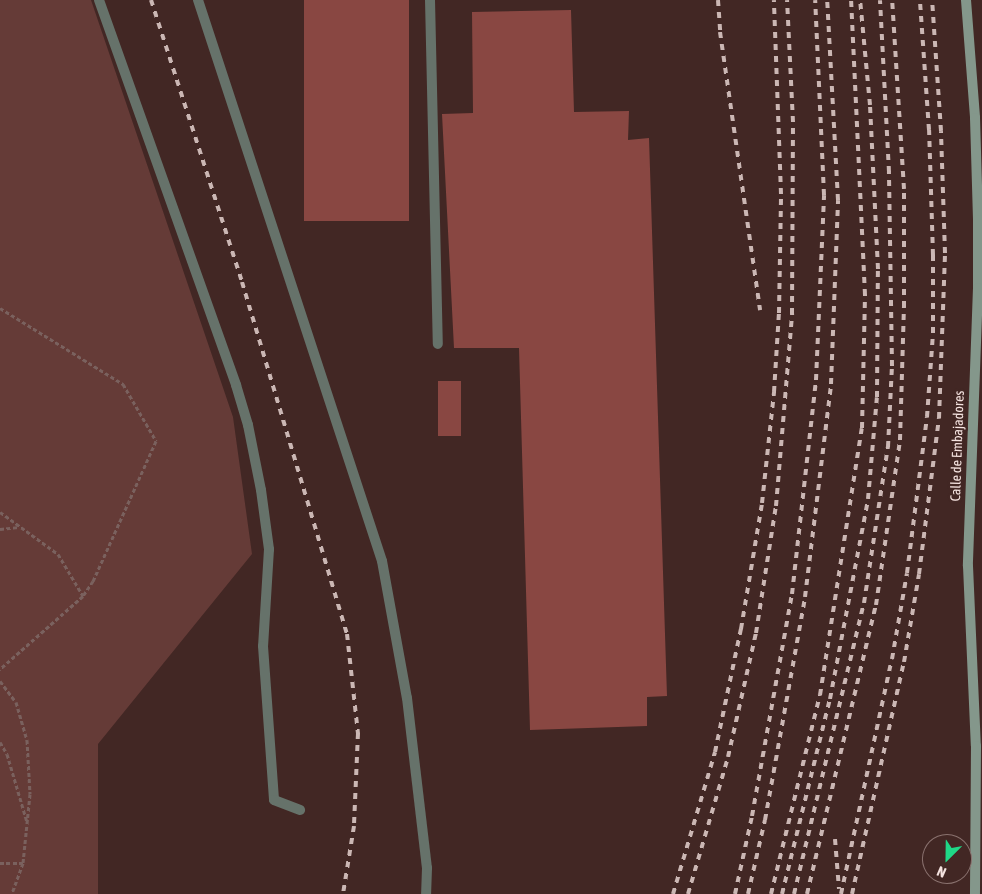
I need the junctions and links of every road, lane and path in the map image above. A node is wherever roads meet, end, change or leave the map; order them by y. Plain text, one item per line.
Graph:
1 (99, 0) edge
2 (198, 0) edge
3 (430, 0) edge
4 (966, 0) edge
5 (0, 308) edge
6 (438, 344) dead end
7 (0, 512) edge
8 (18, 527) junction
9 (0, 529) edge
10 (82, 596) junction
11 (0, 669) edge
12 (0, 680) edge
13 (0, 742) edge
14 (300, 810) dead end
15 (27, 824) junction
16 (0, 863) edge
17 (23, 863) junction
18 (12, 894) edge
19 (426, 894) edge
20 (975, 894) edge

1 - 14 lane
2 - 19 lane
3 - 6 lane
4 - 20 main road, Calle de Embajadores
5 - 10 path
7 - 8 path
8 - 9 path
8 - 10 path
10 - 11 path
12 - 15 path
13 - 15 path
15 - 17 path
16 - 17 path
17 - 18 path

